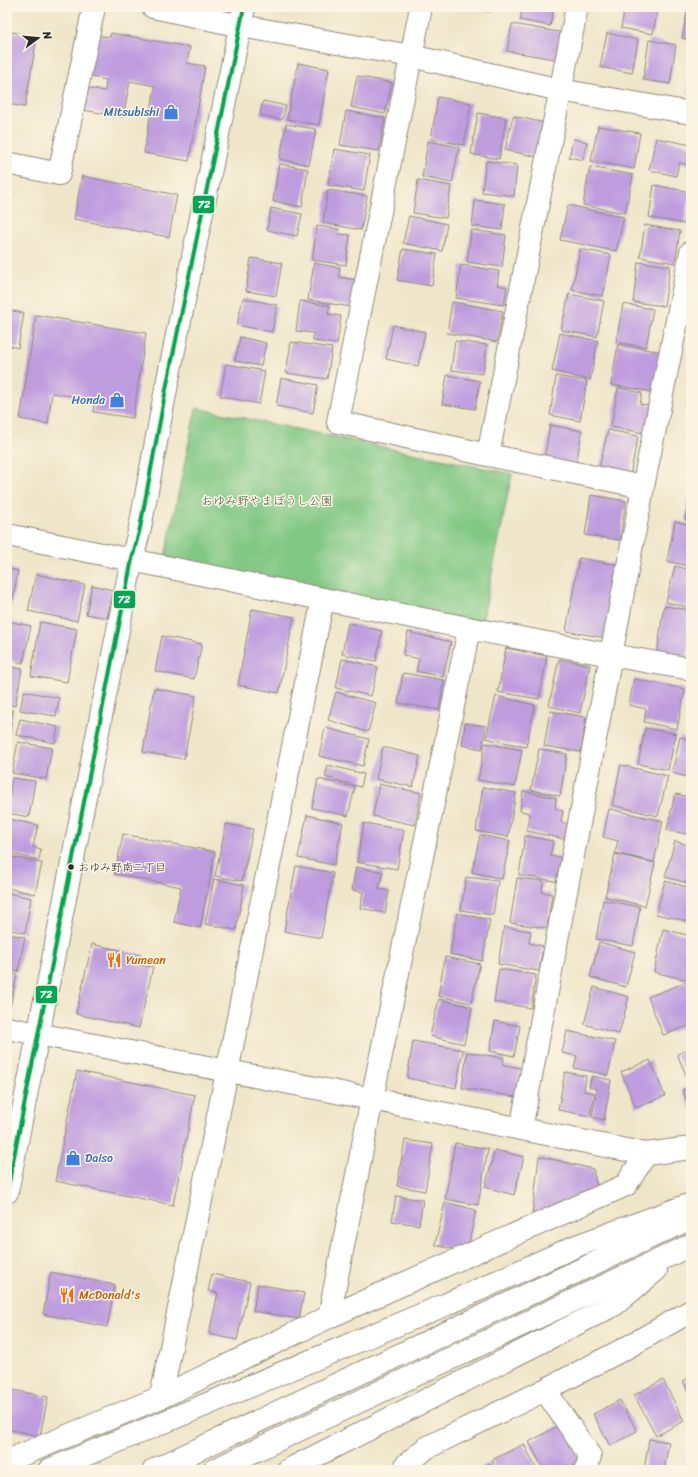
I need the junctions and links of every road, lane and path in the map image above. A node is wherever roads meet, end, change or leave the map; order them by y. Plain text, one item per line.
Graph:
1 (94, 7) edge
2 (153, 7) edge
3 (421, 7) edge
4 (577, 7) edge
5 (243, 16) edge
6 (411, 56) junction
7 (560, 90) junction
8 (691, 113) edge
9 (7, 163) edge
10 (691, 252) edge
11 (488, 455) junction
12 (643, 487) junction
13 (7, 535) edge
14 (132, 559) junction
15 (323, 599) junction
16 (468, 629) junction
17 (612, 656) junction
18 (691, 669) edge
19 (7, 1028) edge
20 (38, 1034) junction
21 (228, 1071) junction
22 (372, 1099) junction
23 (521, 1129) junction
24 (691, 1148) edge
25 (646, 1154) junction
26 (7, 1192) edge
27 (691, 1204) edge
28 (691, 1218) edge
29 (686, 1248) edge
30 (690, 1313) edge
31 (329, 1317) junction
32 (545, 1390) junction
33 (161, 1397) junction
34 (7, 1461) edge
35 (49, 1470) edge
36 (154, 1470) edge
37 (214, 1470) edge
38 (288, 1470) edge
39 (405, 1470) edge
40 (586, 1470) edge

1 - 9 street
2 - 5 street
3 - 6 street
4 - 7 street
5 - 6 street
5 - 14 street
6 - 7 street
6 - 11 street
7 - 8 street
7 - 11 street
10 - 12 street
11 - 12 street
12 - 17 street
13 - 14 street
14 - 15 street
14 - 20 street
15 - 16 street
15 - 21 street
16 - 17 street
16 - 22 street
17 - 18 street
17 - 23 street
19 - 20 street
20 - 21 street
20 - 26 street
21 - 22 street
21 - 33 street
22 - 23 street
22 - 31 street
23 - 25 street
24 - 25 street
25 - 31 street
27 - 35 street
28 - 36 street
29 - 37 street
29 - 38 street
30 - 32 street
31 - 33 street
32 - 39 street
32 - 40 street
33 - 34 street

